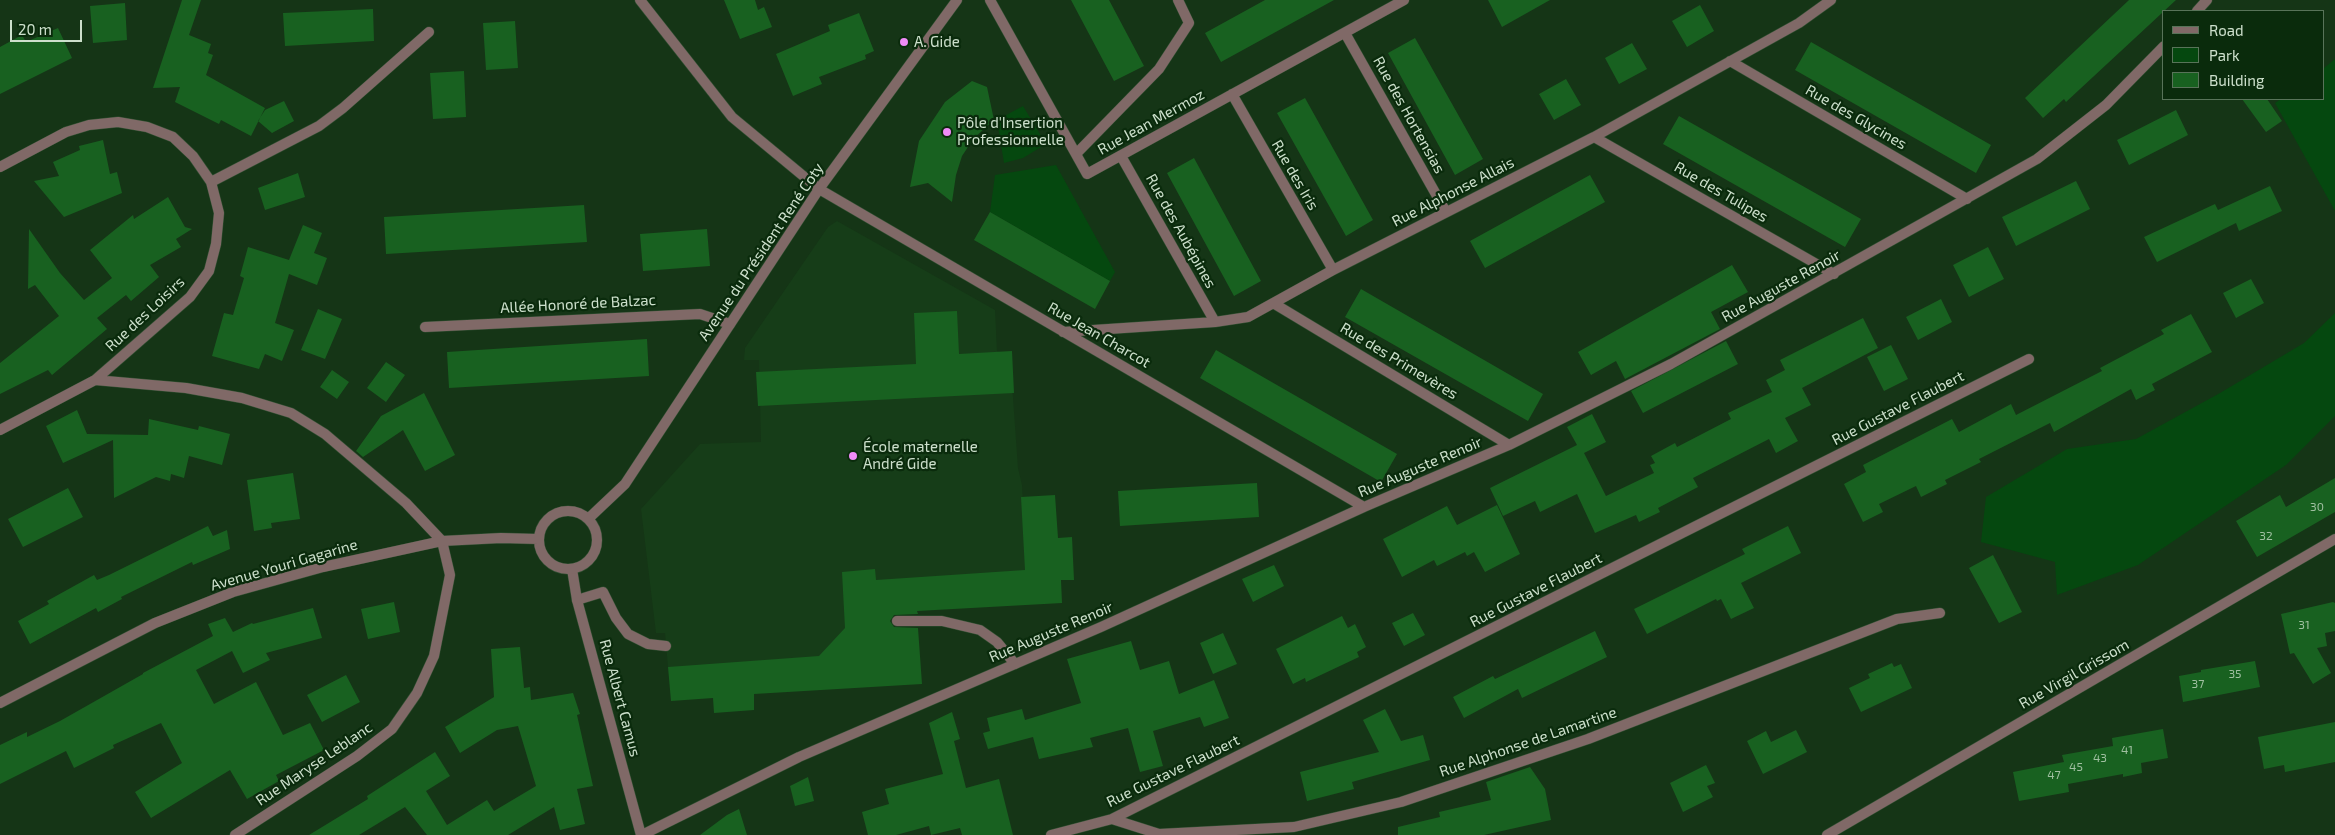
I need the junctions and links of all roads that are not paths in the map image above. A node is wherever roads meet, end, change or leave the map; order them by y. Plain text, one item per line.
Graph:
1 (640, 0) edge
2 (957, 0) edge
3 (990, 0) edge
4 (1178, 0) edge
5 (1404, 0) edge
6 (1832, 0) edge
7 (2208, 0) edge
8 (2198, 10) edge
9 (429, 32) dead end
10 (1345, 32) junction
11 (2162, 48) edge
12 (1730, 61) junction
13 (1232, 94) junction
14 (1594, 137) junction
15 (1076, 154) junction
16 (1121, 156) junction
17 (0, 167) edge
18 (211, 182) junction
19 (819, 190) junction
20 (1967, 199) junction
21 (1446, 212) junction
22 (1333, 270) junction
23 (1834, 274) junction
24 (1272, 303) junction
25 (1215, 322) junction
26 (730, 324) junction
27 (425, 327) dead end
28 (1063, 332) junction
29 (2029, 359) dead end
30 (95, 380) junction
31 (0, 430) edge
32 (1509, 445) junction
33 (1364, 507) junction
34 (588, 519) junction
35 (538, 539) junction
36 (2335, 539) edge
37 (442, 541) junction
38 (572, 569) junction
39 (577, 600) junction
40 (1940, 613) dead end
41 (897, 621) dead end
42 (666, 646) dead end
43 (1016, 664) junction
44 (0, 703) edge
45 (1112, 819) junction
46 (235, 835) edge
47 (642, 835) edge
48 (1051, 835) edge
49 (1827, 835) edge

1 - 19 street, Rue Jean Charcot
2 - 19 street, Avenue du Président René Coty
3 - 15 street, Rue Jean Mermoz
4 - 15 street
5 - 10 street, Rue Jean Mermoz
6 - 12 street, Rue Alphonse Allais
7 - 8 street
9 - 18 street
10 - 13 street, Rue Jean Mermoz
10 - 21 street, Rue des Hortensias
11 - 20 street, Rue Auguste Renoir
12 - 14 street, Rue Alphonse Allais
12 - 20 street, Rue des Glycines
13 - 16 street, Rue Jean Mermoz
13 - 22 street, Rue des Iris
14 - 21 street, Rue Alphonse Allais
14 - 23 street, Rue des Tulipes
15 - 16 street, Rue Jean Mermoz
16 - 25 street, Rue des Aubépines
17 - 18 street, Rue des Loisirs
18 - 30 street, Rue des Loisirs
19 - 26 street, Avenue du Président René Coty
19 - 28 street, Rue Jean Charcot
20 - 23 street, Rue Auguste Renoir
21 - 22 street, Rue Alphonse Allais
22 - 24 street, Rue Alphonse Allais
23 - 32 street, Rue Auguste Renoir
24 - 25 street, Rue Alphonse Allais
24 - 32 street, Rue des Primevères
25 - 28 street, Rue Alphonse Allais
26 - 27 street, Allée Honoré de Balzac
26 - 34 street, Avenue du Président René Coty
28 - 33 street, Rue Jean Charcot
29 - 45 street, Rue Gustave Flaubert
30 - 31 street, Rue des Loisirs
30 - 37 street
32 - 33 street, Rue Auguste Renoir
33 - 43 street, Rue Auguste Renoir
34 - 35 street
34 - 38 street
35 - 37 street, Avenue Youri Gagarine
35 - 38 street
36 - 49 street, Rue Virgil Grissom
37 - 44 street, Avenue Youri Gagarine
37 - 46 street, Rue Maryse Leblanc
38 - 39 street, Rue Albert Camus
39 - 42 street
39 - 47 street, Rue Albert Camus
40 - 45 street, Rue Alphonse de Lamartine
41 - 43 street
43 - 47 street, Rue Auguste Renoir
45 - 48 street, Rue Gustave Flaubert

